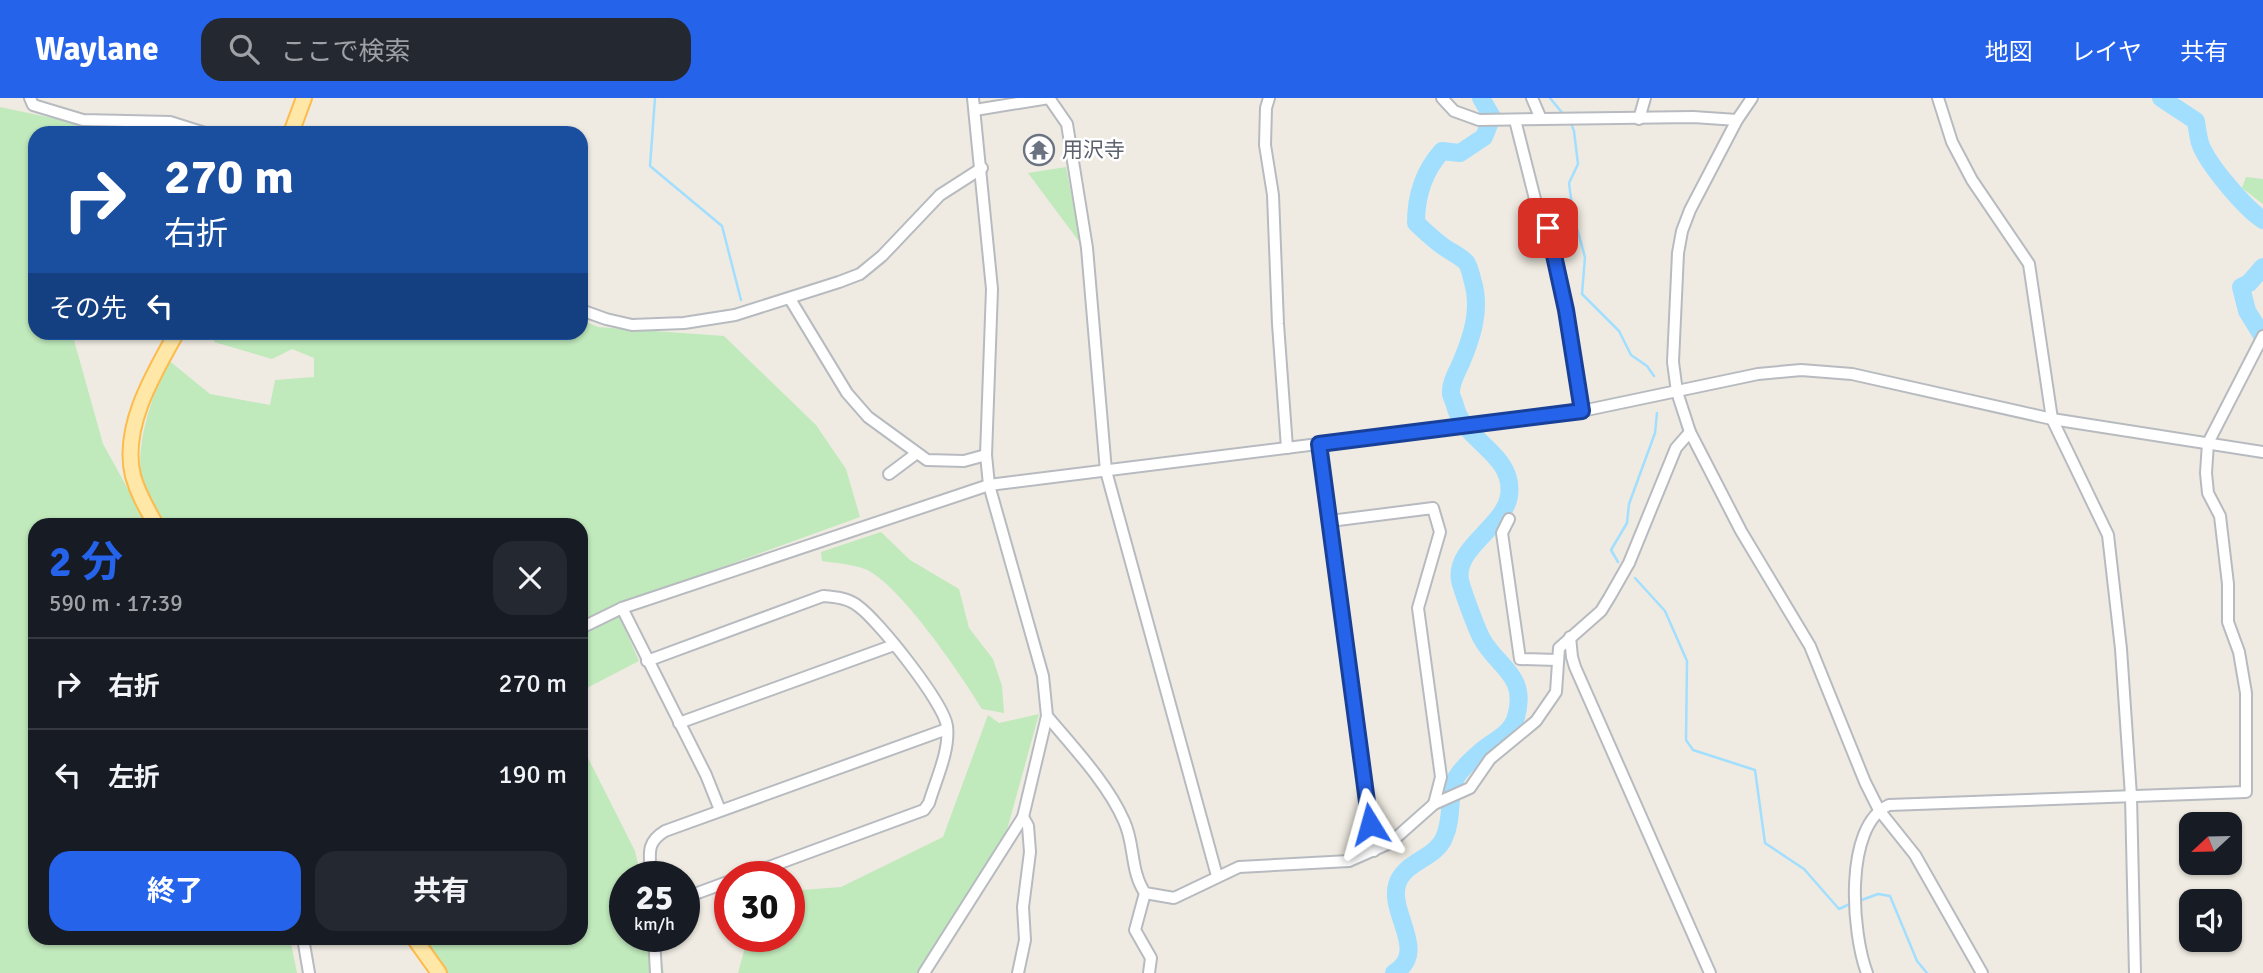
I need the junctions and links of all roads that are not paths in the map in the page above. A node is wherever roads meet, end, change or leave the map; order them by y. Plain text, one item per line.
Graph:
1 (30, 98) edge
2 (304, 98) edge
3 (1049, 98) edge
4 (1269, 98) edge
5 (1442, 98) edge
6 (1532, 98) edge
7 (1644, 98) edge
8 (1752, 98) edge
9 (1938, 98) edge
10 (974, 104) edge
11 (1639, 118) junction
12 (1541, 119) junction
13 (1510, 120) junction
14 (1737, 120) junction
15 (183, 126) edge
16 (294, 126) edge
17 (982, 168) junction
18 (790, 299) junction
19 (588, 313) edge
20 (2263, 336) edge
21 (173, 340) edge
22 (1678, 392) junction
23 (1582, 411) junction
24 (2052, 419) junction
25 (1690, 432) junction
26 (2208, 443) junction
27 (1319, 444) junction
28 (1287, 448) junction
29 (2263, 452) edge
30 (917, 453) junction
31 (986, 456) junction
32 (1106, 471) junction
33 (889, 474) dead end
34 (989, 485) junction
35 (152, 518) edge
36 (1509, 519) dead end
37 (1330, 521) junction
38 (622, 607) junction
39 (588, 624) edge
40 (1570, 637) junction
41 (894, 645) junction
42 (1557, 660) junction
43 (647, 661) junction
44 (1047, 716) junction
45 (679, 723) junction
46 (947, 729) junction
47 (2131, 796) junction
48 (1437, 803) junction
49 (720, 810) junction
50 (1879, 810) junction
51 (1023, 817) junction
52 (1374, 851) junction
53 (650, 861) edge
54 (785, 861) edge
55 (1217, 876) junction
56 (1145, 893) junction
57 (304, 945) edge
58 (419, 945) edge
59 (655, 952) edge
60 (309, 973) edge
61 (439, 973) edge
62 (656, 973) edge
63 (924, 973) edge
64 (1018, 973) edge
65 (1149, 973) edge
66 (1710, 973) edge
67 (1867, 973) edge
68 (1982, 973) edge
69 (2135, 973) edge

1 - 15 street
2 - 16 main road
3 - 10 street
3 - 32 street
4 - 28 street
5 - 13 street
6 - 12 street
7 - 11 street
8 - 14 street
9 - 24 street
10 - 17 street
11 - 12 street
11 - 14 street
12 - 13 street
13 - 23 street
14 - 22 street
17 - 18 street
17 - 31 street
18 - 19 street
18 - 30 street
20 - 26 street
21 - 35 main road
22 - 23 street
22 - 24 street
22 - 25 street
23 - 27 street
24 - 26 street
24 - 47 street
25 - 40 street
25 - 50 street
26 - 29 street
26 - 47 street
27 - 28 street
27 - 37 street
28 - 32 street
30 - 31 street
30 - 33 street
31 - 34 street
32 - 34 street
32 - 55 street
34 - 38 street
34 - 44 street
36 - 42 street
37 - 48 street
37 - 52 street
38 - 39 street
38 - 43 street
40 - 42 street
40 - 66 street
41 - 43 street
41 - 45 street
41 - 46 street
42 - 48 street
43 - 45 street
44 - 51 street
44 - 56 street
45 - 49 street
46 - 49 street
46 - 54 street
47 - 50 street
47 - 69 street
48 - 52 street
49 - 53 street
50 - 67 street
50 - 68 street
51 - 63 street
51 - 64 street
52 - 55 street
55 - 56 street
56 - 65 street
57 - 60 street
58 - 61 main road
59 - 62 street

